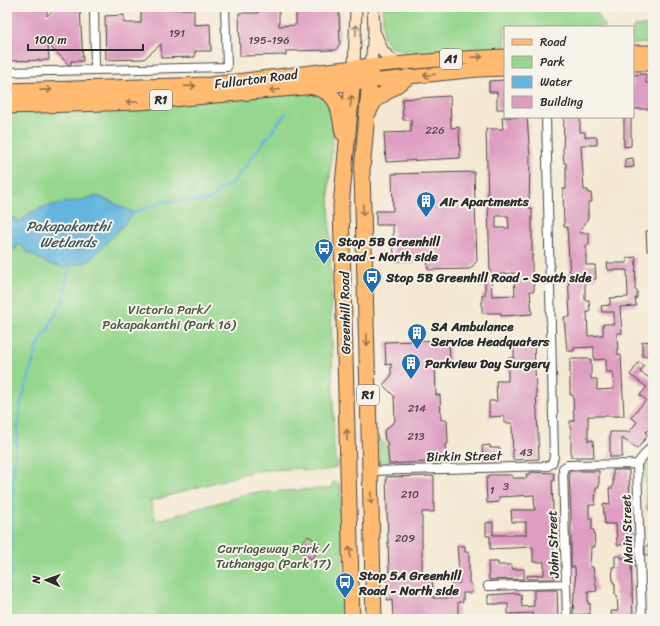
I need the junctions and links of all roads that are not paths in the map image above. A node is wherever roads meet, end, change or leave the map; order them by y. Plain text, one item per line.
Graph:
1 (94, 7) edge
2 (225, 7) edge
3 (356, 7) edge
4 (373, 7) edge
5 (374, 31) junction
6 (634, 52) edge
7 (653, 52) edge
8 (504, 56) edge
9 (396, 63) junction
10 (634, 64) edge
11 (653, 64) edge
12 (371, 66) junction
13 (354, 68) junction
14 (95, 69) junction
15 (504, 69) edge
16 (7, 72) edge
17 (408, 77) junction
18 (370, 81) junction
19 (352, 83) junction
20 (314, 87) junction
21 (7, 91) edge
22 (7, 106) edge
23 (368, 113) junction
24 (546, 118) edge
25 (346, 147) junction
26 (653, 444) edge
27 (637, 464) junction
28 (370, 471) junction
29 (566, 584) junction
30 (488, 586) dead end
31 (352, 619) edge
32 (374, 619) edge
33 (567, 619) edge
34 (642, 619) edge

1 - 14 street
2 - 14 street, Fullarton Road
13 -> 3 main road, Greenhill Road
4 - 5 main road, Greenhill Road
5 - 9 main road
5 - 12 main road, Greenhill Road
6 - 7 main road
9 -> 8 main road, Fullarton Road / A1
9 - 12 main road, Fullarton Road / A1
10 - 11 main road
12 - 13 highway, Fullarton Road / R1
12 - 18 highway, Greenhill Road / R1
13 - 19 highway, Greenhill Road
21 -> 13 highway, Fullarton Road / R1
14 - 16 street, Fullarton Road
15 -> 17 main road, Fullarton Road / A1
17 - 18 main road, Fullarton Road / A1
17 - 23 highway
18 - 19 highway, Fullarton Road / A1
18 - 23 highway, Greenhill Road / R1
19 - 20 highway, Fullarton Road / R1
25 -> 19 highway, Greenhill Road
20 -> 22 highway, Fullarton Road / R1
20 - 25 highway, R1
23 -> 28 highway, Greenhill Road / R1
24 - 28 street, Birkin Street
31 -> 25 highway, Greenhill Road / R1
26 - 27 street
27 - 29 street, John Street
27 - 34 street, Main Street
28 -> 32 highway, Greenhill Road / R1
29 - 30 street
29 - 33 street, John Street

